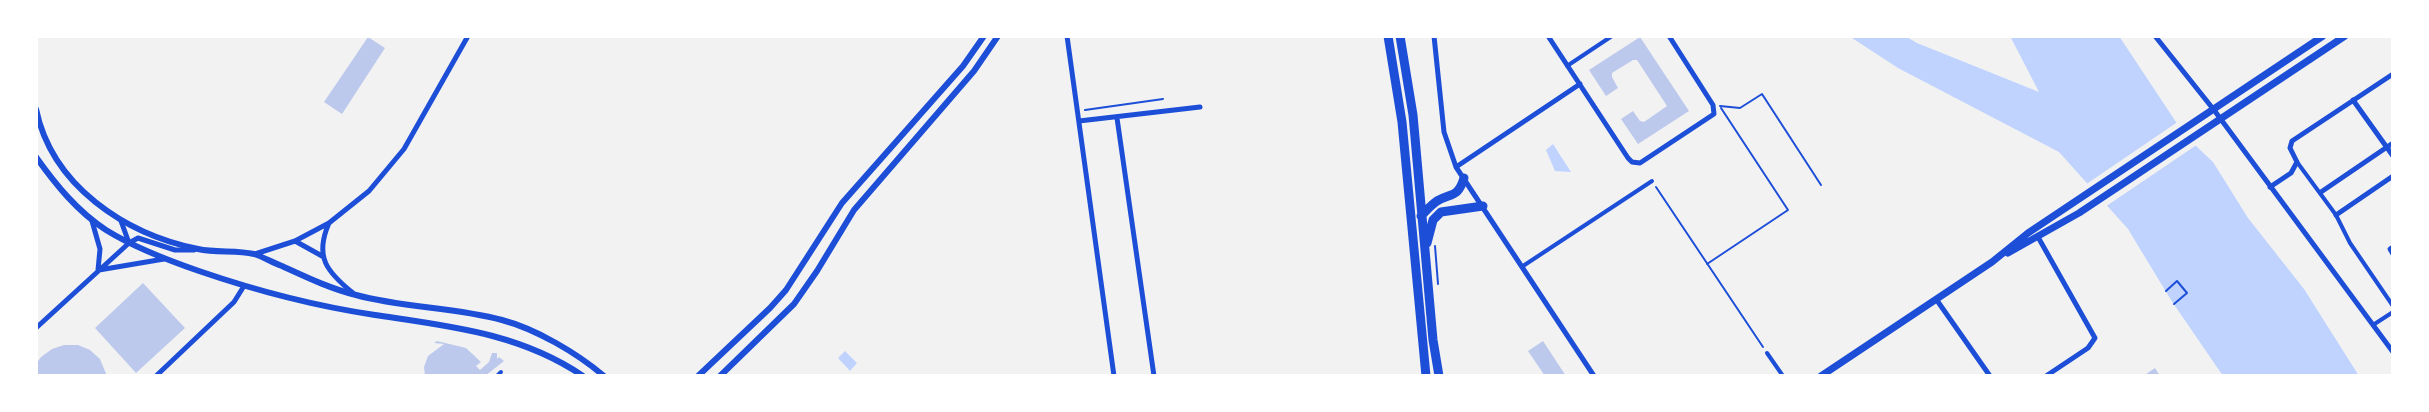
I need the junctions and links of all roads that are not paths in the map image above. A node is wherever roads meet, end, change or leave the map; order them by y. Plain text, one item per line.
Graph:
1 (468, 36) edge
2 (984, 36) edge
3 (998, 36) edge
4 (1067, 36) edge
5 (1388, 36) edge
6 (1400, 36) edge
7 (1434, 36) edge
8 (1548, 36) edge
9 (1612, 36) edge
10 (1669, 36) edge
11 (2155, 36) edge
12 (2323, 36) edge
13 (2345, 36) edge
14 (1567, 66) junction
15 (2393, 74) edge
16 (1580, 84) junction
17 (2354, 100) junction
18 (1200, 107) dead end
19 (36, 109) edge
20 (2214, 110) junction
21 (1117, 118) junction
22 (2220, 118) junction
23 (1079, 121) junction
24 (2393, 143) edge
25 (2386, 147) junction
26 (2393, 156) edge
27 (36, 157) edge
28 (2297, 162) junction
29 (1456, 166) junction
30 (2393, 176) edge
31 (1464, 178) junction
32 (1652, 181) road end
33 (2270, 187) junction
34 (1421, 190) junction
35 (2321, 192) junction
36 (1437, 201) junction
37 (1483, 206) junction
38 (1423, 214) junction
39 (2336, 214) junction
40 (91, 218) junction
41 (121, 221) junction
42 (329, 223) junction
43 (1412, 228) junction
44 (2038, 237) junction
45 (295, 241) junction
46 (129, 242) junction
47 (1426, 246) junction
48 (2393, 247) edge
49 (200, 250) junction
50 (254, 254) junction
51 (2393, 254) edge
52 (322, 256) junction
53 (165, 259) junction
54 (1992, 262) junction
55 (1523, 266) junction
56 (98, 270) junction
57 (244, 286) junction
58 (356, 295) junction
59 (1936, 299) junction
60 (2393, 306) edge
61 (2393, 312) edge
62 (2373, 325) junction
63 (36, 328) edge
64 (2392, 349) edge
65 (1767, 354) road end
66 (501, 372) dead end
67 (156, 376) edge
68 (497, 376) edge
69 (583, 376) edge
70 (604, 376) edge
71 (698, 376) edge
72 (720, 376) edge
73 (1114, 376) edge
74 (1154, 376) edge
75 (1426, 376) edge
76 (1439, 376) edge
77 (1594, 376) edge
78 (1783, 376) edge
79 (1822, 376) edge
80 (1990, 376) edge
81 (2046, 376) edge

1 - 42 street
2 - 71 street
3 - 72 street
4 - 23 street
5 - 43 highway
6 - 34 highway
7 - 29 street
8 - 14 street
9 - 14 street
10 - 16 street
11 - 20 street
12 - 20 main road
13 - 22 main road
14 - 16 street
15 - 17 street
16 - 29 street
17 - 25 street
17 - 28 street
18 - 21 street
19 - 41 street
20 - 22 street
20 - 54 main road
21 - 23 street
21 - 74 street
22 - 33 street
22 - 44 main road
23 - 73 street
24 - 25 street
25 - 26 street
25 - 35 street
27 - 40 street
28 - 33 street
28 - 35 street
29 - 31 street
30 - 39 street
31 - 36 highway
31 - 37 street
32 - 55 street
33 - 62 street
34 - 36 highway
34 - 38 highway
35 - 39 street
36 - 38 highway
37 - 47 highway
37 - 55 street
38 - 43 highway
38 - 47 highway
39 - 60 street
40 - 46 street
40 - 56 street
41 - 46 street
41 - 49 street
42 - 45 street
42 - 52 street
43 - 75 highway
44 - 54 main road
44 - 81 street
45 - 50 street
45 - 52 street
46 - 49 street
46 - 53 street
46 - 56 street
47 - 76 highway
48 - 51 street
49 - 50 street
50 - 58 street
52 - 58 street
53 - 56 street
53 - 57 street
54 - 59 main road
55 - 77 street
56 - 63 street
57 - 67 street
57 - 69 street
58 - 70 street
59 - 79 main road
59 - 80 street
61 - 62 street
62 - 64 street
65 - 78 street
66 - 68 street

